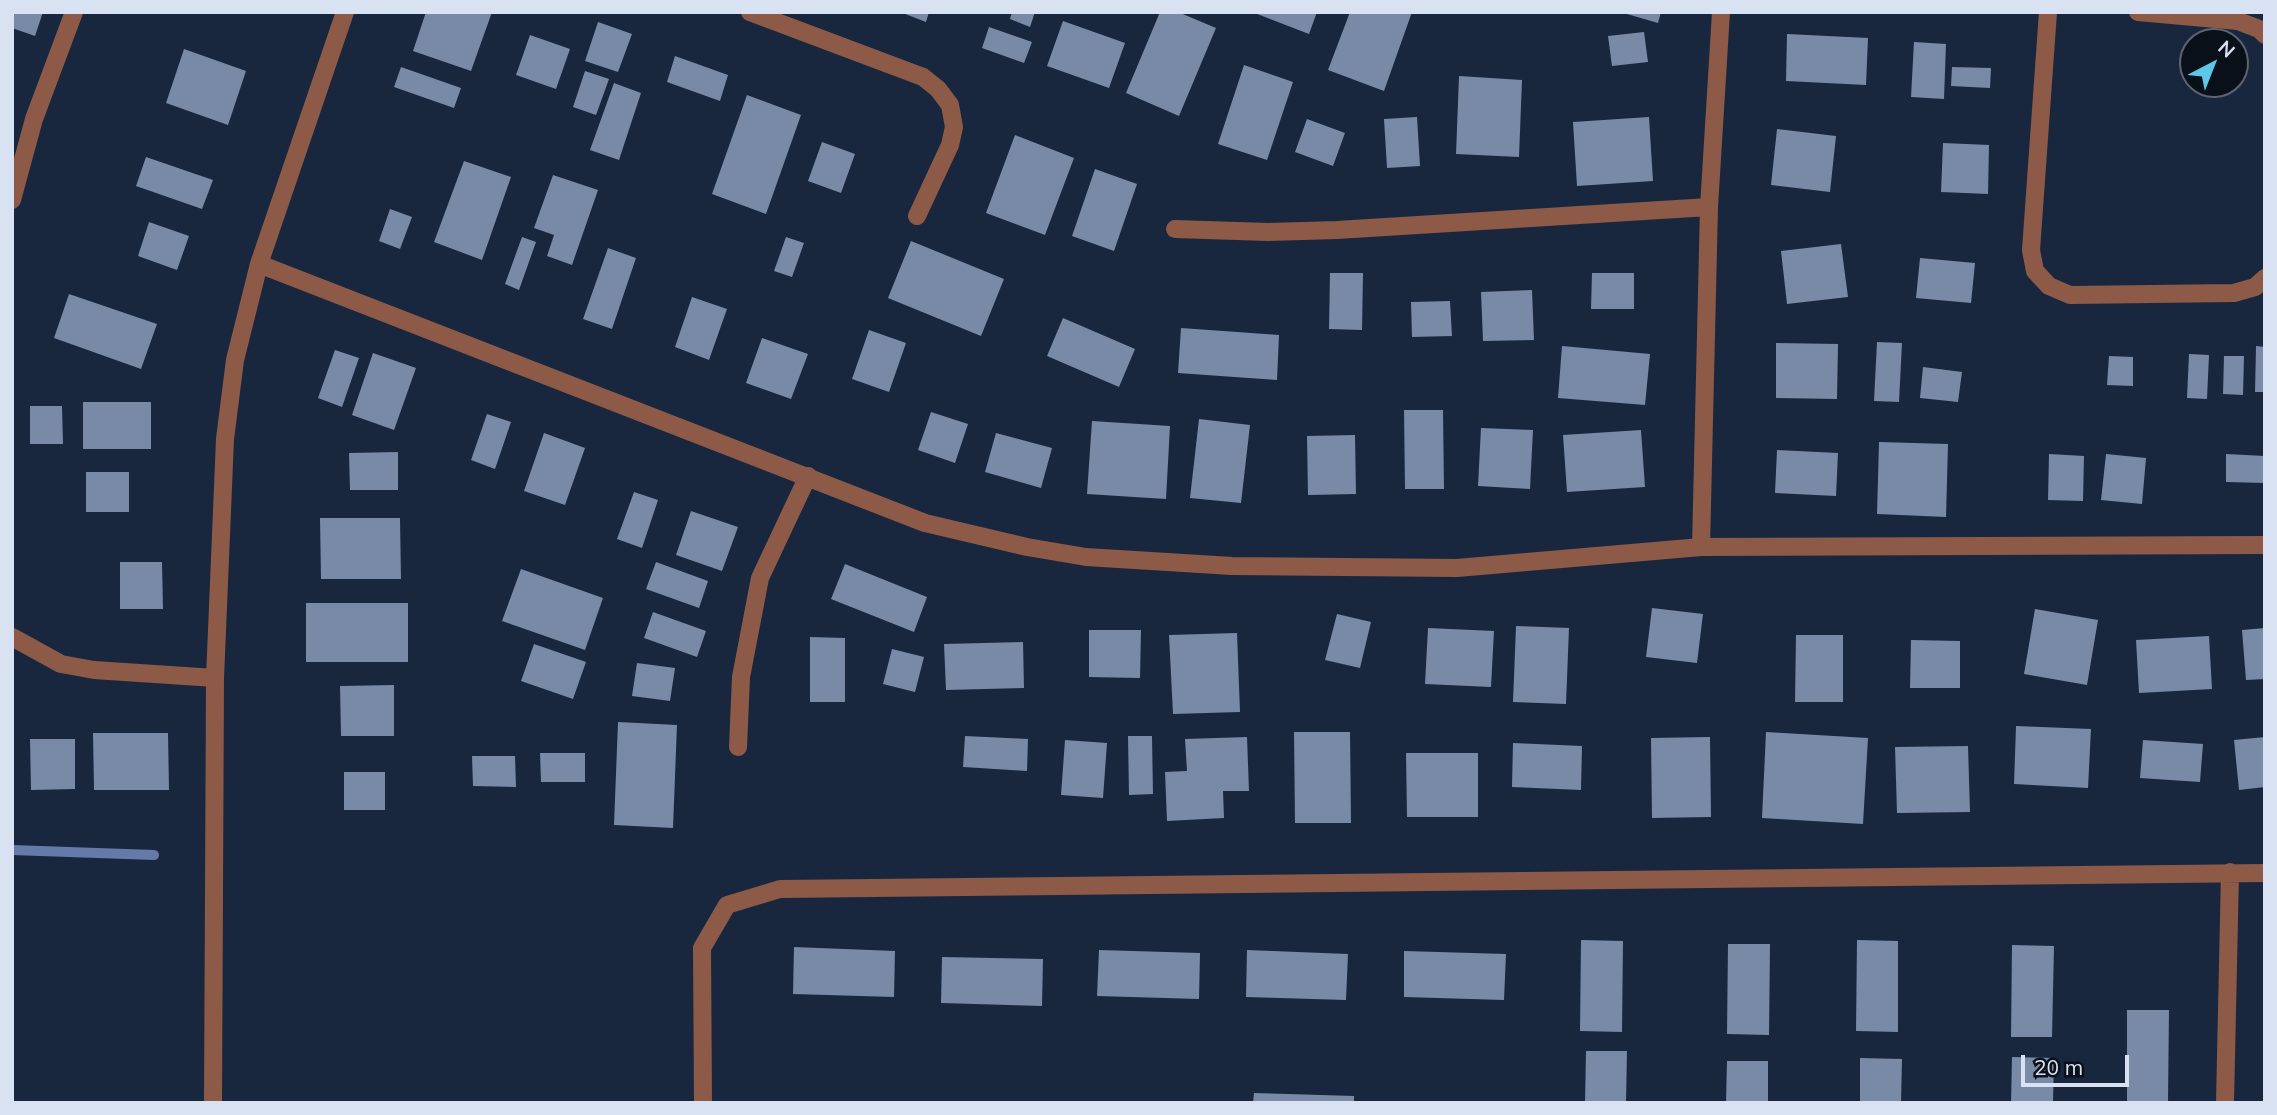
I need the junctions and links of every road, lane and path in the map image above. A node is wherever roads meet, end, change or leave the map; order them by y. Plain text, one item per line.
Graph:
1 (75, 12) edge
2 (345, 12) edge
3 (750, 12) edge
4 (1721, 12) edge
5 (2048, 12) edge
6 (2138, 12) edge
7 (2265, 35) edge
8 (12, 200) edge
9 (1709, 207) junction
10 (917, 216) dead end
11 (1175, 229) dead end
12 (259, 264) junction
13 (2265, 278) edge
14 (808, 476) junction
15 (2265, 545) edge
16 (1701, 547) junction
17 (12, 637) edge
18 (215, 678) junction
19 (738, 747) dead end
20 (2230, 872) junction
21 (2265, 873) edge
22 (213, 1103) edge
23 (703, 1103) edge
24 (2225, 1103) edge

1 - 8 street
2 - 12 street
3 - 10 street
4 - 9 street
5 - 13 street
6 - 7 street
9 - 11 street
9 - 16 street
12 - 14 street
12 - 18 street
14 - 16 street
14 - 19 street
15 - 16 street
17 - 18 street
18 - 22 street
20 - 21 street
20 - 23 street
20 - 24 street

